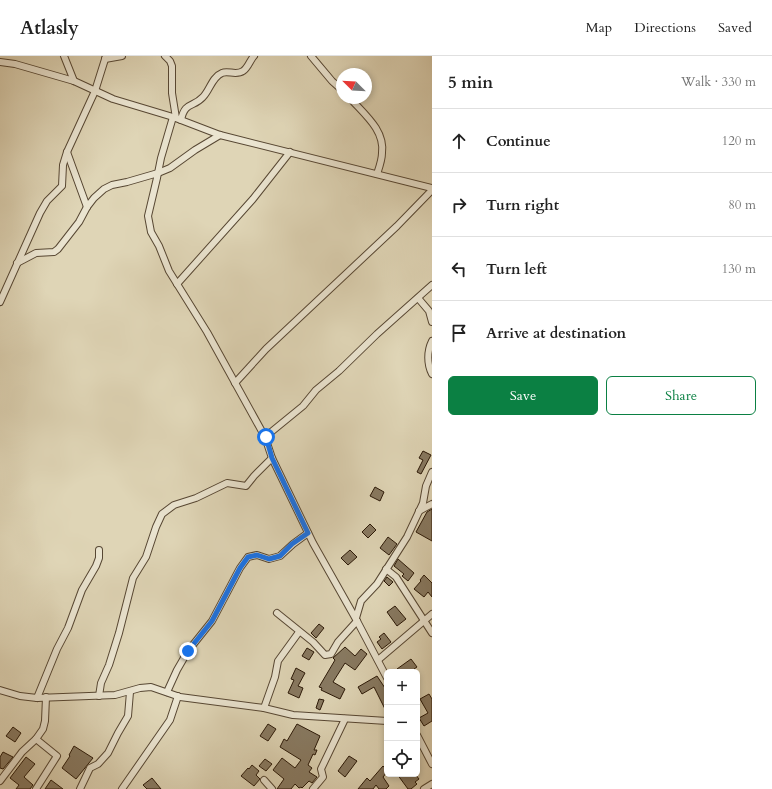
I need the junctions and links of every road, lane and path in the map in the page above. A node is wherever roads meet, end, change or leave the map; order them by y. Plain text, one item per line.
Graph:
1 (64, 56) edge
2 (122, 56) edge
3 (165, 56) edge
4 (254, 56) edge
5 (311, 56) edge
6 (106, 58) edge
7 (0, 62) edge
8 (74, 81) junction
9 (336, 85) edge
10 (95, 91) junction
11 (355, 104) edge
12 (177, 118) junction
13 (220, 135) junction
14 (67, 152) junction
15 (290, 152) junction
16 (158, 173) junction
17 (377, 174) junction
18 (432, 189) edge
19 (87, 207) junction
20 (17, 263) junction
21 (177, 284) junction
22 (432, 285) edge
23 (418, 298) junction
24 (0, 302) edge
25 (432, 322) edge
26 (432, 341) edge
27 (432, 374) edge
28 (235, 383) junction
29 (266, 437) junction
30 (272, 458) junction
31 (432, 472) edge
32 (425, 494) junction
33 (432, 503) edge
34 (419, 512) junction
35 (308, 533) junction
36 (100, 550) dead end
37 (386, 569) junction
38 (278, 613) dead end
39 (432, 614) edge
40 (356, 619) junction
41 (424, 621) junction
42 (299, 632) junction
43 (432, 633) edge
44 (378, 660) junction
45 (384, 672) edge
46 (0, 690) edge
47 (130, 692) junction
48 (166, 692) junction
49 (99, 696) junction
50 (178, 696) junction
51 (37, 698) junction
52 (46, 698) junction
53 (264, 708) junction
54 (345, 719) junction
55 (384, 721) edge
56 (36, 739) junction
57 (420, 741) edge
58 (432, 764) edge
59 (264, 780) dead end
60 (0, 781) edge
61 (432, 784) edge
62 (36, 789) edge
63 (80, 789) edge
64 (122, 789) edge
65 (272, 789) edge
66 (312, 789) edge
67 (424, 789) edge

1 - 8 street
2 - 6 street
3 - 12 street
4 - 12 street
5 - 9 street
6 - 10 street
7 - 8 street
8 - 10 street
10 - 12 street
10 - 14 street
11 - 17 street
12 - 13 street
12 - 16 street
13 - 15 street
13 - 16 street
14 - 19 street
14 - 20 street
15 - 17 street
15 - 21 street
16 - 19 street
16 - 21 street
17 - 18 street
18 - 28 street
19 - 20 street
20 - 24 street
21 - 28 street
22 - 23 street
23 - 25 street
23 - 29 street
26 - 27 street
28 - 29 street
29 - 30 street
30 - 35 street
30 - 49 street
31 - 32 street
32 - 33 street
32 - 34 street
33 - 34 street
34 - 37 street
35 - 40 street
35 - 48 street
36 - 51 street
37 - 40 street
37 - 41 street
38 - 42 street
39 - 41 street
40 - 42 street
40 - 44 street
41 - 43 street
41 - 44 street
42 - 53 street
44 - 45 street
46 - 51 street
47 - 48 street
47 - 49 street
47 - 63 street
48 - 50 street
49 - 52 street
50 - 53 street
50 - 64 street
51 - 52 street
52 - 56 street
53 - 54 street
54 - 55 street
54 - 66 street
56 - 60 street
56 - 62 street
57 - 58 street
59 - 65 street
61 - 67 street

